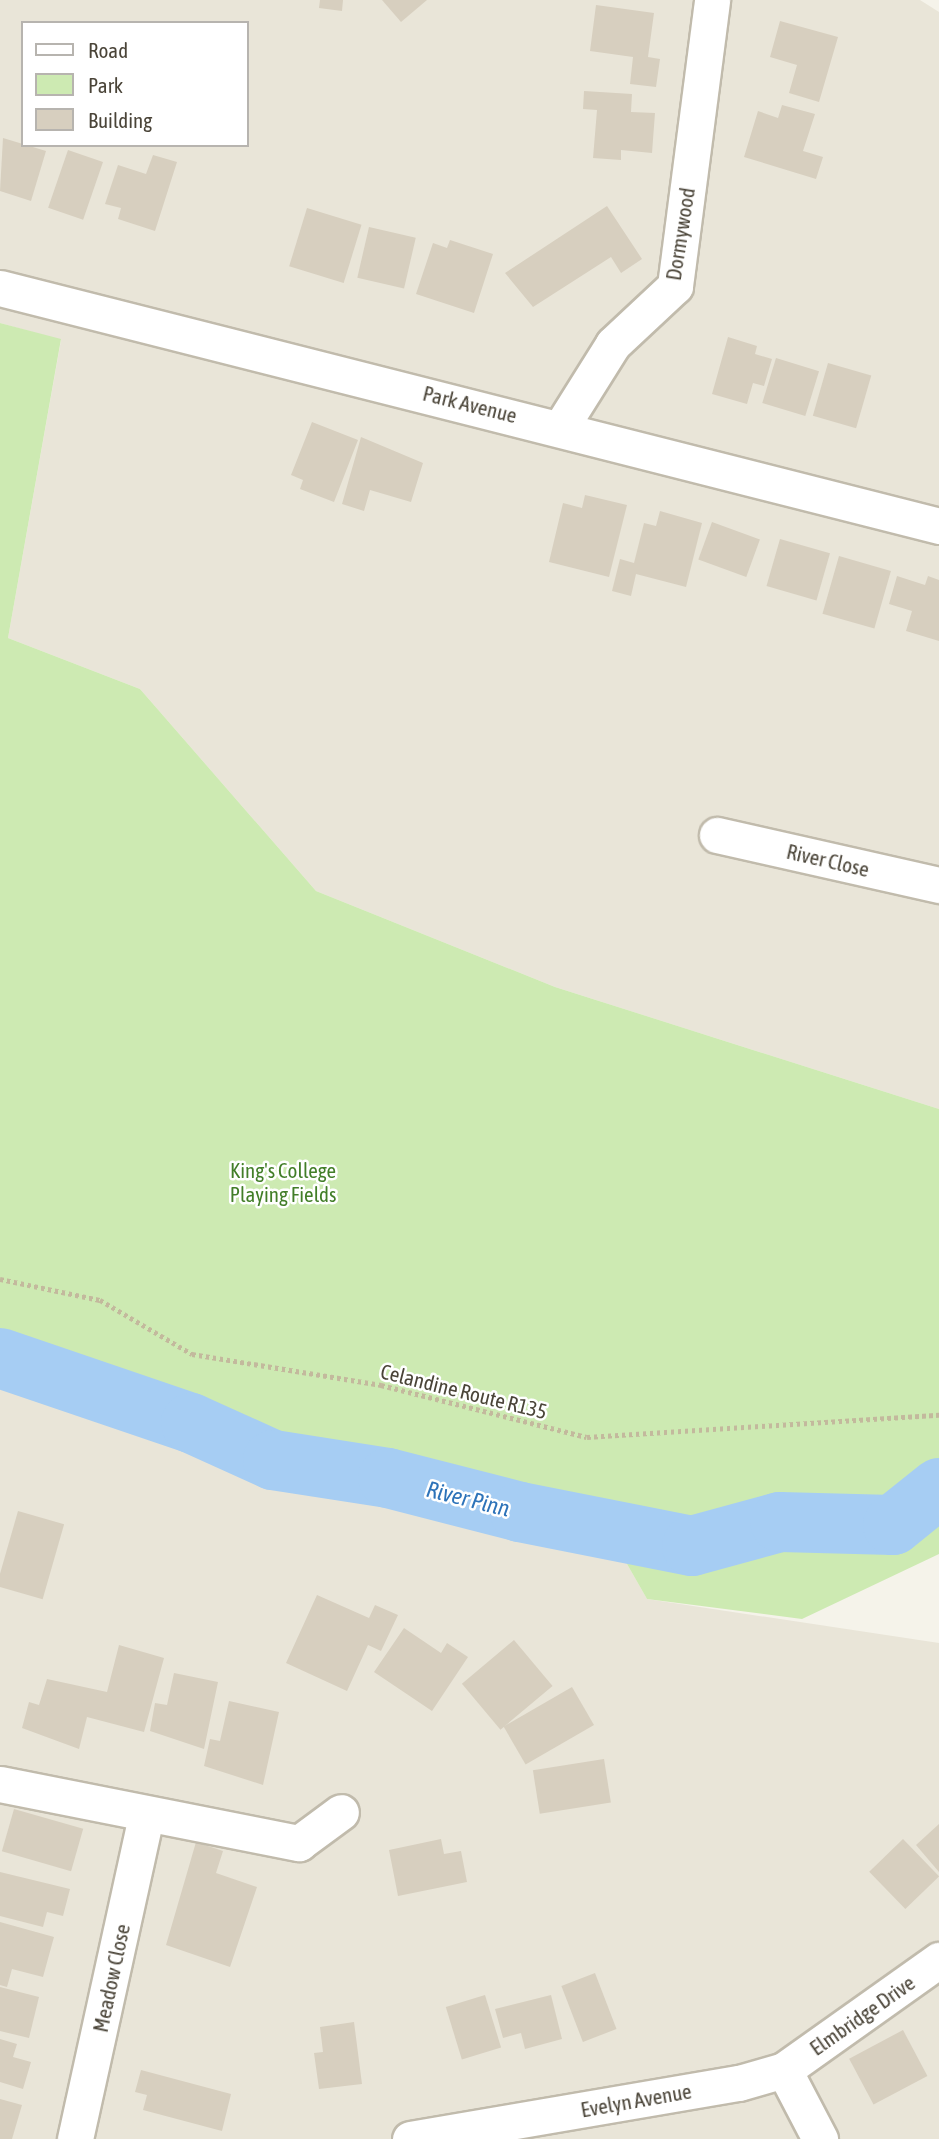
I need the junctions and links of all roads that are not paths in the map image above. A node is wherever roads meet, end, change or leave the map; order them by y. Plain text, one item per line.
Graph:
1 (712, 1) edge
2 (0, 288) edge
3 (561, 427) junction
4 (939, 526) edge
5 (717, 835) dead end
6 (939, 885) edge
7 (0, 1784) edge
8 (341, 1812) dead end
9 (146, 1816) junction
10 (939, 1960) edge
11 (784, 2070) junction
12 (75, 2139) edge
13 (410, 2139) edge
14 (820, 2139) edge

1 - 3 street, Dormywood
2 - 3 street, Park Avenue
3 - 4 street, Park Avenue
5 - 6 street, River Close
7 - 9 street
8 - 9 street
9 - 12 street, Meadow Close
10 - 11 street, Elmbridge Drive
11 - 13 street, Evelyn Avenue
11 - 14 street

